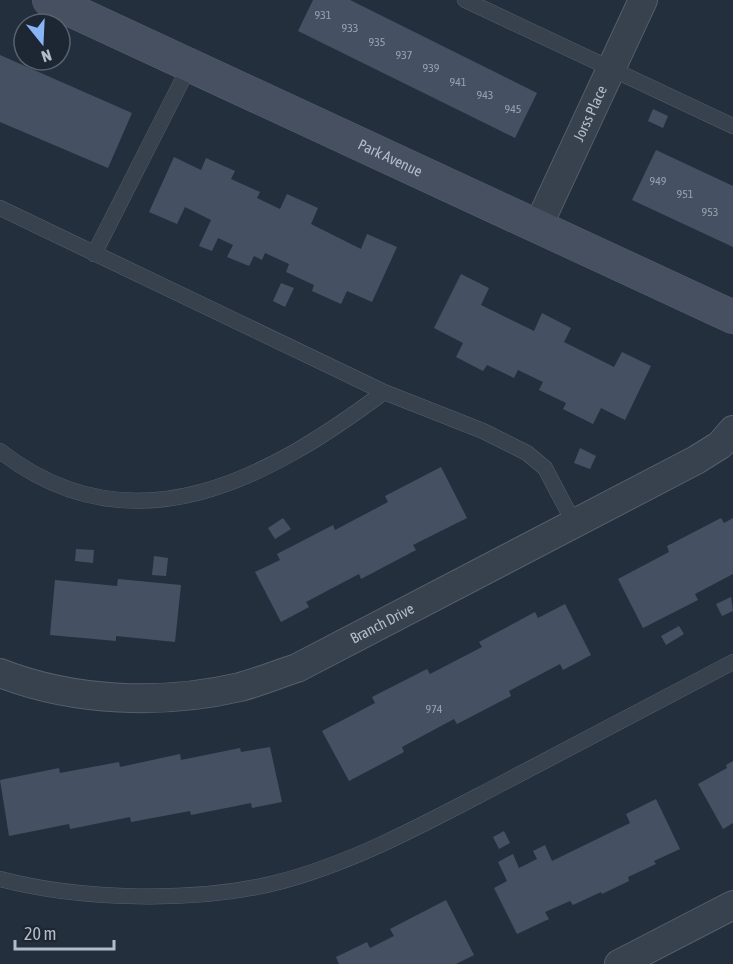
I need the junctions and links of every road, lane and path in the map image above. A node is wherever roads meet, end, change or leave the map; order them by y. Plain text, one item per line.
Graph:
1 (49, 0) edge
2 (465, 0) edge
3 (643, 0) edge
4 (190, 65) junction
5 (611, 68) junction
6 (733, 126) edge
7 (0, 208) edge
8 (538, 226) junction
9 (94, 254) junction
10 (733, 317) edge
11 (384, 392) junction
12 (733, 430) edge
13 (0, 450) edge
14 (575, 525) junction
15 (733, 662) edge
16 (0, 673) edge
17 (0, 879) edge
18 (733, 905) edge
19 (619, 964) edge

1 - 4 street, Park Avenue
2 - 5 lane
3 - 5 street, Jorss Place
4 - 8 street, Park Avenue
4 - 9 lane
5 - 6 lane
5 - 8 street, Jorss Place
7 - 9 lane
8 - 10 street, Park Avenue
9 - 11 lane
11 - 13 lane
11 - 14 lane
12 - 14 street, Branch Drive
14 - 16 street, Branch Drive
15 - 17 lane
18 - 19 street

